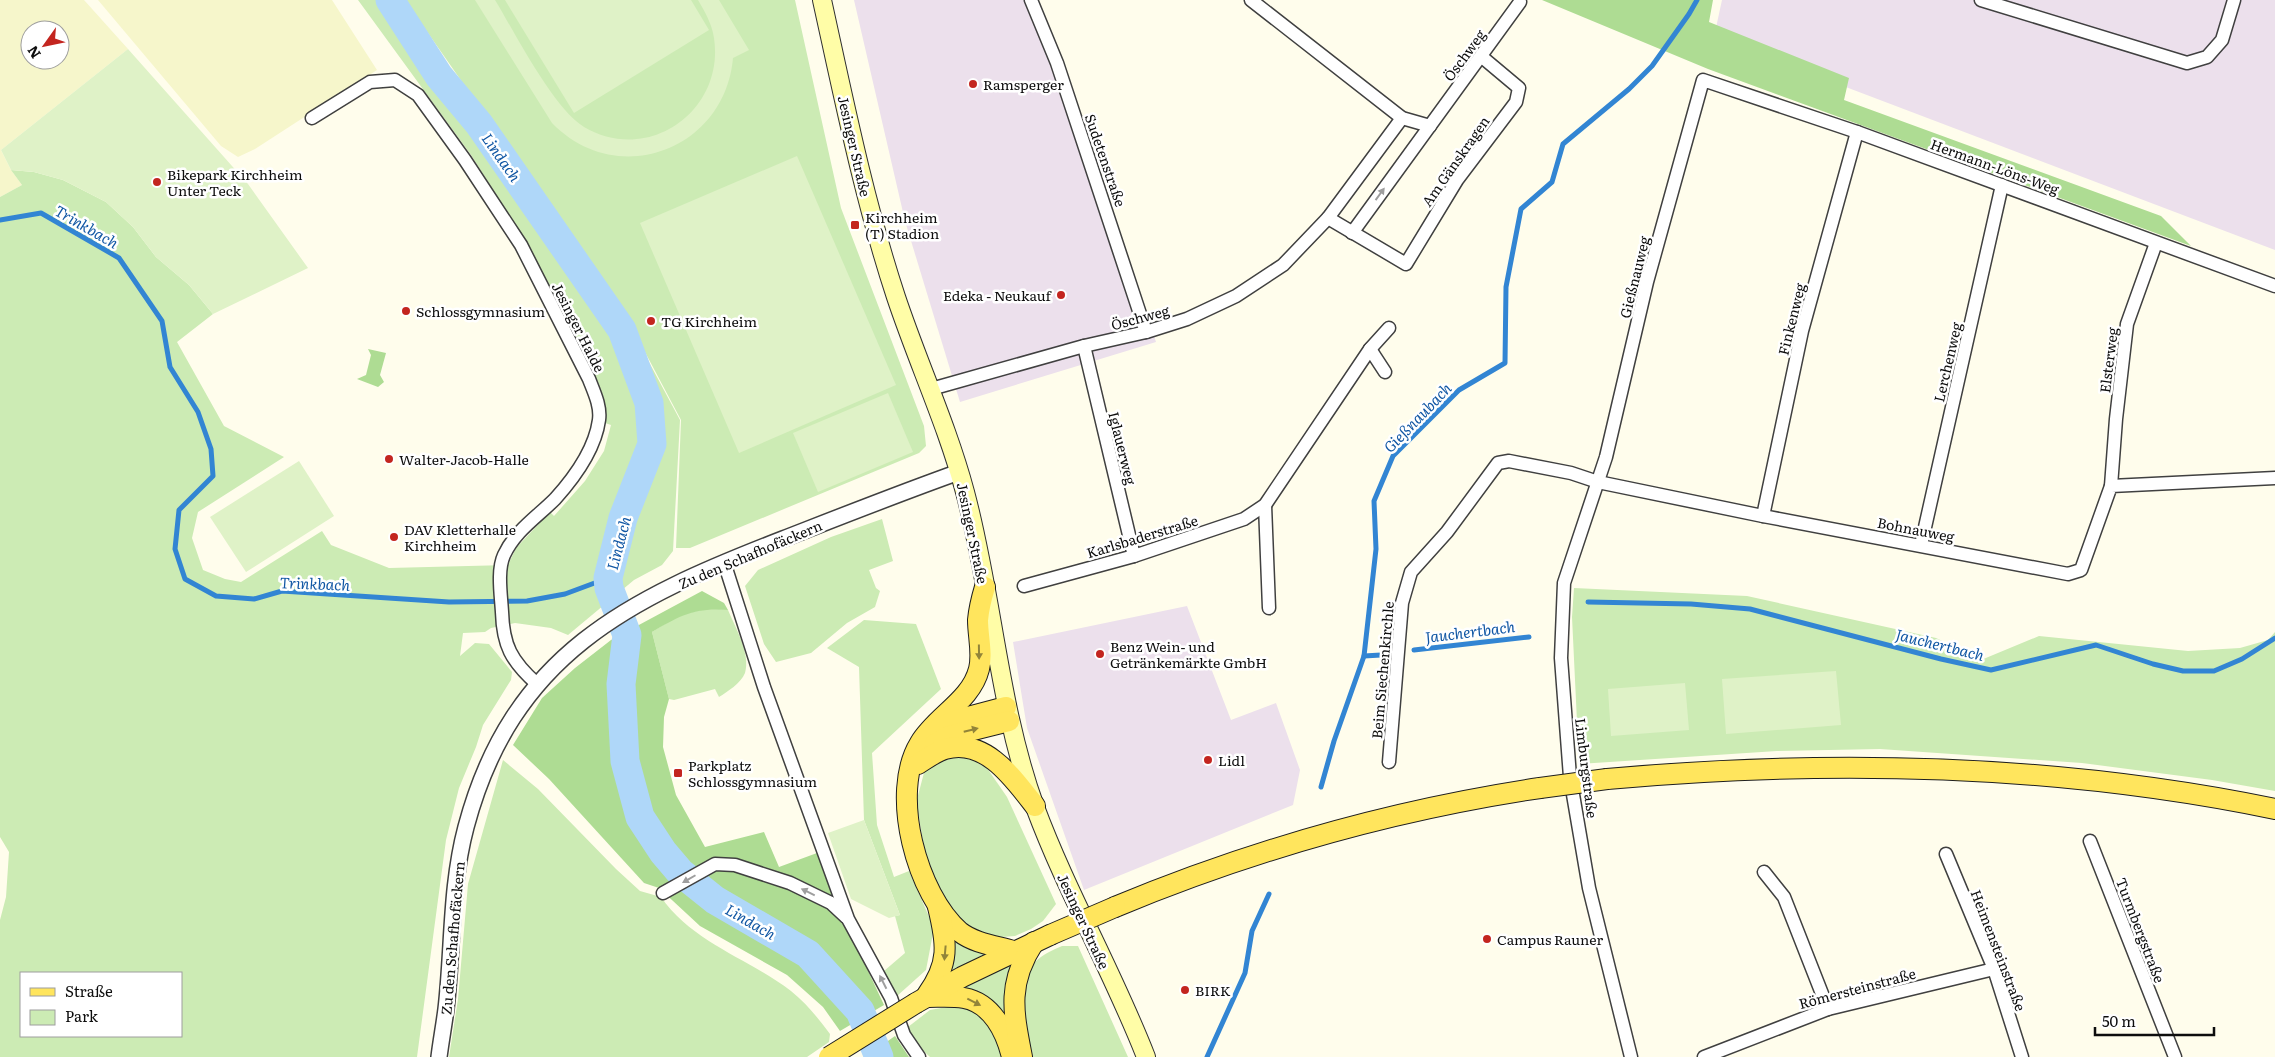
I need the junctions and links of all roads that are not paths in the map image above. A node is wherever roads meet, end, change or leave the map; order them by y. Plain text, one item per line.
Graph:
1 (822, 0) edge
2 (1031, 0) edge
3 (1251, 0) edge
4 (1981, 0) edge
5 (2234, 0) edge
6 (1520, 2) dead end
7 (1482, 57) junction
8 (1703, 80) joint
9 (312, 118) dead end
10 (1402, 118) junction
11 (1430, 126) junction
12 (1857, 132) junction
13 (2002, 185) junction
14 (1328, 218) junction
15 (1352, 233) junction
16 (2156, 242) junction
17 (2275, 286) edge
18 (1389, 328) dead end
19 (1146, 332) junction
20 (1084, 346) junction
21 (1370, 349) junction
22 (1385, 372) dead end
23 (931, 389) junction
24 (1498, 463) joint
25 (959, 472) junction
26 (2275, 478) edge
27 (1598, 482) junction
28 (2111, 486) junction
29 (1264, 505) junction
30 (1763, 516) junction
31 (1921, 545) junction
32 (1134, 556) junction
33 (724, 562) junction
34 (1024, 586) dead end
35 (984, 587) junction
36 (1269, 608) dead end
37 (537, 684) junction
38 (1008, 714) junction
39 (920, 742) junction
40 (1389, 762) dead end
41 (914, 769) junction
42 (1035, 806) junction
43 (2275, 809) edge
44 (2090, 841) dead end
45 (1946, 854) dead end
46 (1764, 872) dead end
47 (668, 891) dead end
48 (938, 906) junction
49 (848, 918) junction
50 (1042, 939) junction
51 (1013, 951) junction
52 (1994, 969) junction
53 (921, 1000) junction
54 (1828, 1009) junction
55 (439, 1057) edge
56 (828, 1057) edge
57 (919, 1057) edge
58 (1012, 1057) edge
59 (1022, 1057) edge
60 (1146, 1057) edge
61 (1631, 1057) edge
62 (1704, 1057) edge
63 (2022, 1057) edge
64 (2175, 1057) edge

1 - 23 main road, Jesinger Straße
2 - 19 street, Sudetenstraße
3 - 10 street
4 - 5 street
6 - 7 street, Öschweg
7 - 11 street, Öschweg
7 - 15 street, Am Gänskragen
8 - 12 street, Hermann-Löns-Weg
8 - 27 street, Gießnauweg
9 - 37 street, Jesinger Halde
10 - 11 street
10 - 14 street, Öschweg
15 -> 11 street, Öschweg
12 - 13 street, Hermann-Löns-Weg
12 - 30 street, Finkenweg
13 - 16 street, Hermann-Löns-Weg
13 - 31 street, Lerchenweg
14 - 15 street
14 - 19 street, Öschweg
16 - 17 street, Hermann-Löns-Weg
16 - 28 street, Elsterweg
18 - 21 street, Karlsbaderstraße
19 - 20 street, Öschweg
20 - 23 street, Öschweg
20 - 32 street, Iglauerweg
21 - 22 street
21 - 29 street, Karlsbaderstraße
23 - 25 main road, Jesinger Straße
24 - 27 street, Bohnauweg
24 - 40 street, Beim Siechenkirchle
25 - 33 street, Zu den Schafhofäckern
25 - 35 main road, Jesinger Straße
26 - 28 street
27 - 30 street, Bohnauweg
27 - 61 street, Limburgstraße
28 - 31 street, Bohnauweg
29 - 32 street, Karlsbaderstraße
29 - 36 street
30 - 31 street, Bohnauweg
32 - 34 street, Karlsbaderstraße
33 - 37 street, Zu den Schafhofäckern
33 - 49 street
35 - 38 main road, Jesinger Straße
35 -> 39 main road
37 - 55 street, Zu den Schafhofäckern
38 - 39 main road
41 -> 38 main road
38 - 42 main road, Jesinger Straße
39 - 41 main road
41 - 42 main road
41 - 48 main road
42 - 60 main road, Jesinger Straße
43 - 50 main road, bridge
44 - 64 street, Turmbergstraße
45 - 52 street, Heimensteinstraße
46 - 54 street
49 -> 47 street
48 - 51 main road
48 -> 53 main road
57 -> 49 street
50 - 51 main road
50 - 59 main road
51 - 53 main road
52 - 54 street, Römersteinstraße
52 - 63 street, Heimensteinstraße
53 - 56 main road, bridge
53 -> 58 main road
54 - 62 street, Römersteinstraße

